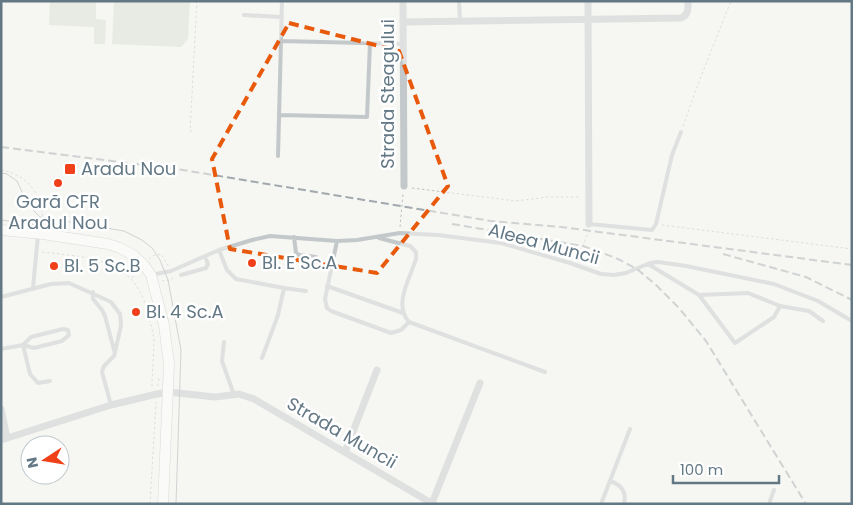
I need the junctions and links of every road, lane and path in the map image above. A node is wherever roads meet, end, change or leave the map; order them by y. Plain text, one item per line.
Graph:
1 (197, 1) edge
2 (282, 1) edge
3 (402, 1) edge
4 (459, 1) edge
5 (588, 1) edge
6 (688, 1) edge
7 (732, 1) edge
8 (244, 15) dead end
9 (282, 16) junction
10 (588, 20) junction
11 (402, 22) junction
12 (460, 22) junction
13 (281, 41) junction
14 (370, 43) junction
15 (403, 44) junction
16 (279, 115) junction
17 (192, 131) dead end
18 (681, 132) joint
19 (278, 156) dead end
20 (1, 170) edge
21 (404, 186) junction
22 (590, 198) junction
23 (589, 224) junction
24 (656, 224) junction
25 (1, 230) edge
26 (40, 233) junction
27 (400, 233) junction
28 (376, 237) junction
29 (294, 238) junction
30 (337, 241) junction
31 (852, 249) edge
32 (219, 250) junction
33 (36, 251) junction
34 (205, 256) junction
35 (316, 257) dead end
36 (570, 263) junction
37 (648, 264) junction
38 (151, 275) junction
39 (181, 276) dead end
40 (327, 286) junction
41 (33, 288) junction
42 (284, 288) junction
43 (306, 291) dead end
44 (93, 292) junction
45 (699, 295) junction
46 (1, 297) edge
47 (780, 306) junction
48 (403, 313) junction
49 (852, 321) edge
50 (409, 322) junction
51 (823, 322) dead end
52 (224, 342) dead end
53 (23, 345) junction
54 (1, 349) edge
55 (115, 352) junction
56 (262, 358) dead end
57 (377, 370) dead end
58 (545, 372) dead end
59 (50, 381) dead end
60 (480, 383) dead end
61 (168, 392) junction
62 (152, 395) junction
63 (234, 395) junction
64 (111, 405) junction
65 (1, 409) edge
66 (630, 429) dead end
67 (4, 439) edge
68 (345, 452) junction
69 (610, 481) junction
70 (774, 490) dead end
71 (163, 504) edge
72 (433, 504) edge
73 (601, 504) edge
74 (624, 504) edge
75 (768, 504) edge

1 - 17 path
2 - 9 lane
3 - 11 street, Strada Steagului
4 - 12 lane
5 - 10 street
6 - 10 street
7 - 18 path
8 - 9 lane
9 - 13 lane
10 - 12 street
10 - 22 street
11 - 12 street
11 - 15 street, Strada Steagului
13 - 14 lane
13 - 16 lane
14 - 15 lane
14 - 16 lane
15 - 21 street, Strada Steagului
16 - 19 lane
18 - 24 lane
20 - 26 path
21 - 22 path
21 - 27 path
22 - 23 street
23 - 24 lane
23 - 36 path
24 - 31 path
25 - 26 main road
26 - 33 lane
26 - 38 main road
27 - 28 lane, Aleea Muncii
27 - 36 lane, Aleea Muncii
28 - 30 lane, Aleea Muncii
28 - 48 lane
29 - 30 lane, Aleea Muncii
29 - 32 lane, Aleea Muncii
29 - 35 lane
30 - 40 lane
32 - 34 lane, Aleea Muncii
32 - 42 lane
33 - 41 lane
33 - 62 path
34 - 38 lane, Aleea Muncii
34 - 39 lane
36 - 37 lane, Aleea Muncii
37 - 45 lane
37 - 49 lane, Aleea Muncii
38 - 61 main road
40 - 48 lane
40 - 50 lane
41 - 44 lane
41 - 46 lane
42 - 43 lane
42 - 56 lane
44 - 55 lane
44 - 55 lane
45 - 47 lane
45 - 47 lane
47 - 51 lane
48 - 50 lane
50 - 58 lane
52 - 63 lane
53 - 53 lane
53 - 54 lane
53 - 59 lane
55 - 64 lane
57 - 68 street
60 - 72 street
61 - 62 street, Strada Muncii
61 - 63 street, Strada Muncii
61 - 71 main road
62 - 64 street, Strada Muncii
63 - 68 street, Strada Muncii
64 - 67 street, Strada Muncii
65 - 67 street
66 - 69 lane
68 - 72 street, Strada Muncii
69 - 73 lane
69 - 74 lane
70 - 75 lane

